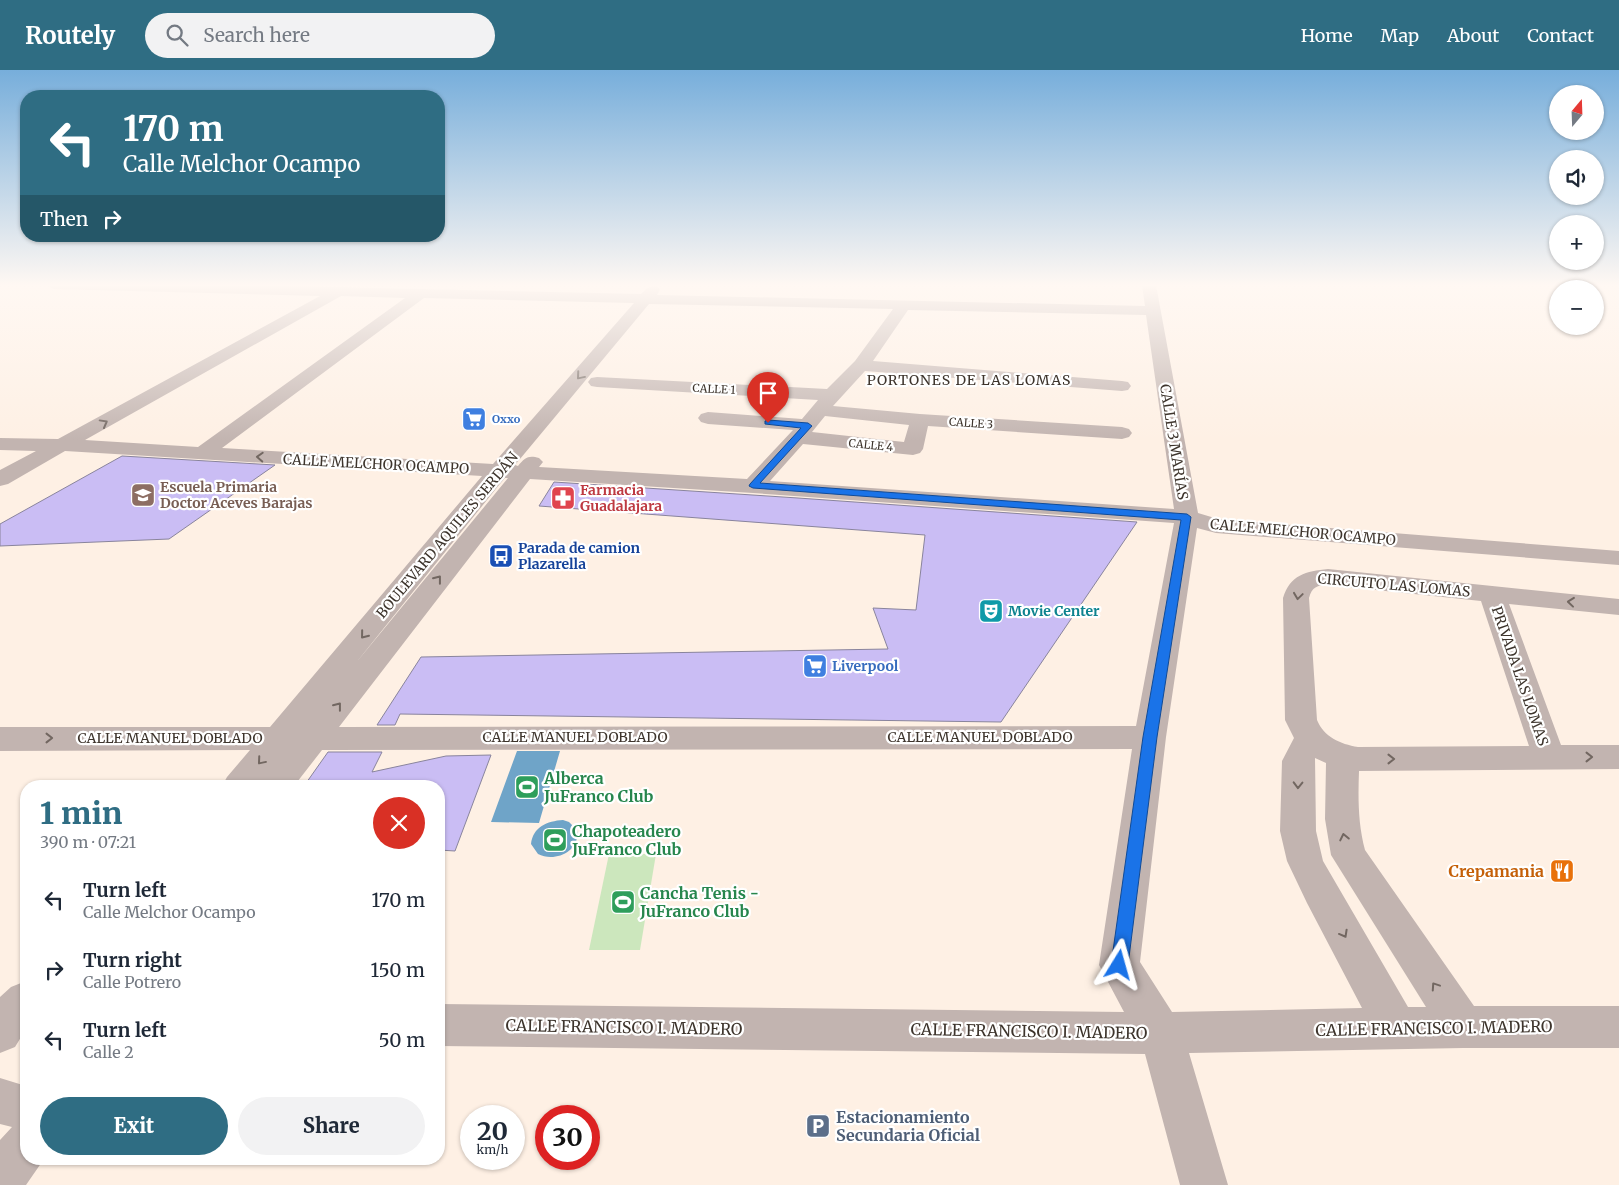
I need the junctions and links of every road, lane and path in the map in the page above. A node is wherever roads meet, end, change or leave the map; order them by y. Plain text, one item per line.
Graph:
1 (257, 337) edge
2 (361, 337) edge
3 (623, 337) edge
4 (628, 337) edge
5 (881, 337) edge
6 (1157, 337) edge
7 (861, 365) junction
8 (597, 382) junction
9 (1122, 386) dead end
10 (731, 390) junction
11 (832, 395) junction
12 (920, 420) junction
13 (808, 424) junction
14 (1122, 433) dead end
15 (0, 444) edge
16 (64, 445) junction
17 (201, 454) junction
18 (512, 471) junction
19 (0, 479) edge
20 (753, 486) junction
21 (1187, 517) junction
22 (1619, 558) edge
23 (1492, 594) junction
24 (1619, 606) edge
25 (280, 737) junction
26 (314, 737) junction
27 (1150, 737) junction
28 (0, 739) edge
29 (1327, 749) junction
30 (1619, 757) edge
31 (1549, 758) junction
32 (244, 780) edge
33 (280, 780) edge
34 (20, 1007) edge
35 (445, 1025) edge
36 (1463, 1026) junction
37 (1619, 1027) edge
38 (1396, 1028) junction
39 (0, 1032) edge
40 (1161, 1033) junction
41 (0, 1101) edge
42 (20, 1107) edge
43 (20, 1153) edge
44 (0, 1180) edge
45 (1204, 1185) edge

16 -> 1 street
2 - 17 street
3 -> 18 street, BOULEVARD AQUILES SERDÁN
4 - 8 street, BOULEVARD AQUILES SERDÁN
5 - 7 street
6 - 21 street, CALLE 3 MARÍAS
7 - 9 street
7 - 11 street
8 - 10 street, CALLE 1
8 - 18 street, BOULEVARD AQUILES SERDÁN
10 - 11 street, CALLE 1
10 - 13 street
11 - 13 street
12 - 13 street, CALLE 3
12 - 13 street, CALLE 4
12 - 14 street, CALLE 3
13 - 20 street
15 - 16 street, CALLE MELCHOR OCAMPO
16 - 17 street, CALLE MELCHOR OCAMPO
16 - 19 street
18 -> 17 street, CALLE MELCHOR OCAMPO
18 - 20 street, CALLE MELCHOR OCAMPO
18 -> 25 street, BOULEVARD AQUILES SERDÁN
26 -> 18 street, BOULEVARD AQUILES SERDÁN
20 - 21 street, CALLE MELCHOR OCAMPO
21 - 22 street, CALLE MELCHOR OCAMPO
21 - 27 street, CALLE 3 MARÍAS
24 -> 23 street, CIRCUITO LAS LOMAS
23 -> 29 street, CIRCUITO LAS LOMAS
23 - 31 street, PRIVADA LAS LOMAS
25 - 26 street, CALLE MANUEL DOBLADO
28 -> 25 street, CALLE MANUEL DOBLADO
25 -> 32 street, BOULEVARD AQUILES SERDÁN
26 - 27 street, CALLE MANUEL DOBLADO
26 - 33 street, BOULEVARD AQUILES SERDÁN
27 - 40 street, CALLE 3 MARÍAS
29 -> 31 street
36 -> 29 street, CIRCUITO LAS LOMAS
29 -> 38 street
31 -> 30 street
34 - 39 street
35 - 40 street, CALLE FRANCISCO I. MADERO
36 - 37 street, CALLE FRANCISCO I. MADERO
36 - 38 street, CALLE FRANCISCO I. MADERO
38 - 40 street, CALLE FRANCISCO I. MADERO
40 - 45 street, CALLE 3 MARÍAS
41 - 42 street
43 - 44 street

